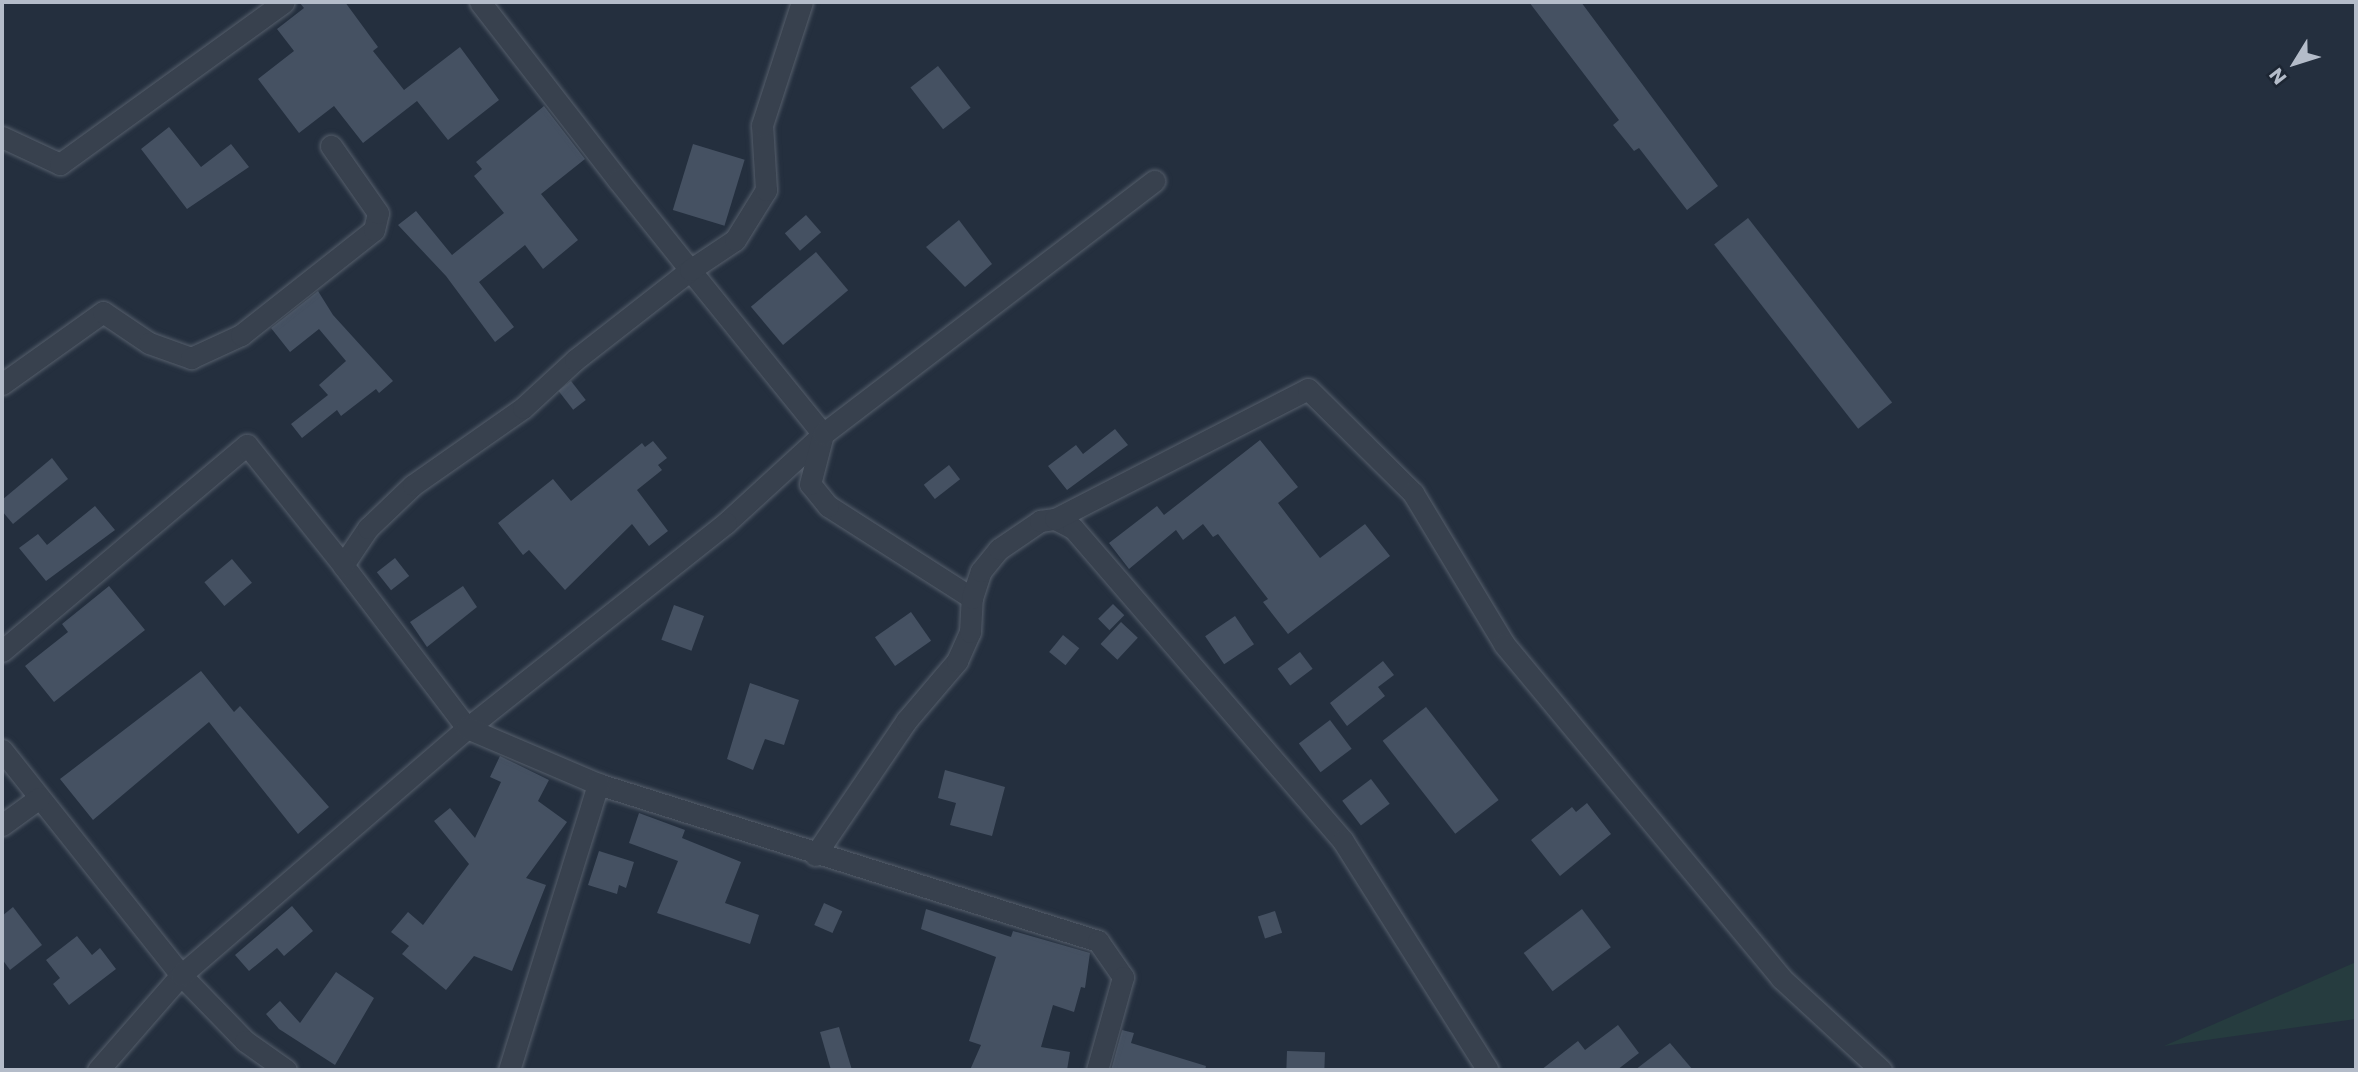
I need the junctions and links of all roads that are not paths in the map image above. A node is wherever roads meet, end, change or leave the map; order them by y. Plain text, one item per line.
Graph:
1 (284, 2) edge
2 (480, 2) edge
3 (802, 2) edge
4 (2, 137) edge
5 (331, 146) dead end
6 (1154, 181) dead end
7 (690, 270) junction
8 (2, 384) edge
9 (823, 434) junction
10 (1055, 519) junction
11 (343, 565) junction
12 (972, 598) junction
13 (2, 650) edge
14 (467, 728) junction
15 (2, 750) edge
16 (598, 784) junction
17 (39, 798) junction
18 (2, 825) edge
19 (815, 855) junction
20 (181, 975) junction
21 (98, 1070) edge
22 (286, 1070) edge
23 (509, 1070) edge
24 (1097, 1070) edge
25 (1489, 1070) edge
26 (1881, 1070) edge

1 - 4 street
2 - 7 street
3 - 7 street
5 - 8 street
6 - 9 street
7 - 9 street
7 - 11 street
9 - 12 street
9 - 14 street
10 - 12 street
10 - 25 street
10 - 26 street
11 - 13 street
11 - 14 street
12 - 19 street
14 - 16 street
14 - 20 street
15 - 17 street
16 - 19 street
16 - 23 street
17 - 18 street
17 - 20 street
19 - 24 street
20 - 21 street
20 - 22 street

